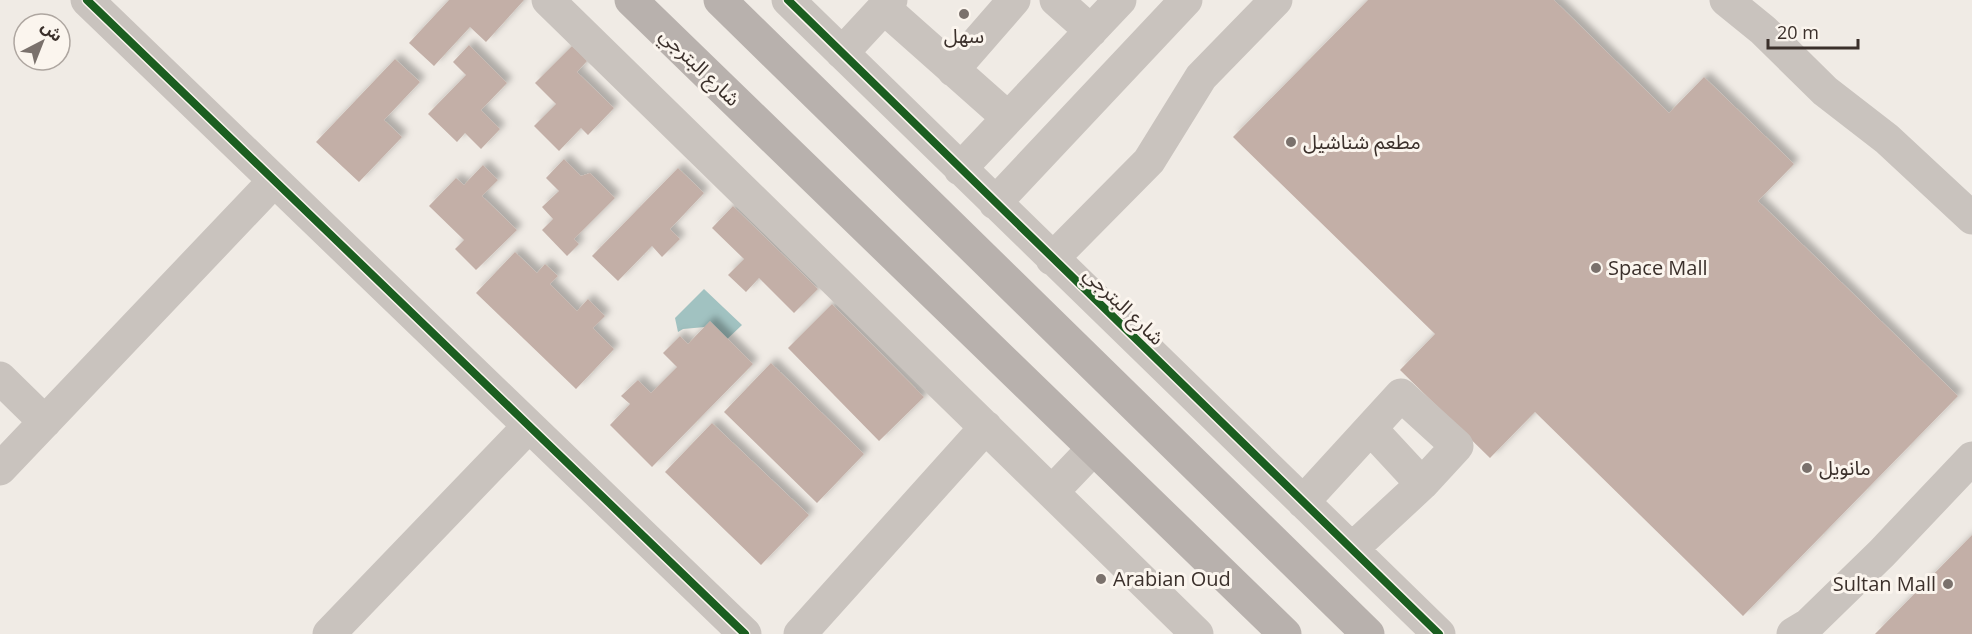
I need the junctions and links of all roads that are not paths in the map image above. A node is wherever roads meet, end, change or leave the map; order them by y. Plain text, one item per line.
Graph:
1 (87, 0) edge
2 (548, 0) edge
3 (631, 0) edge
4 (720, 0) edge
5 (788, 0) edge
6 (1014, 0) edge
7 (1056, 0) edge
8 (1120, 0) edge
9 (1186, 0) edge
10 (1276, 0) edge
11 (1726, 0) edge
12 (887, 4) edge
13 (1090, 31) junction
14 (842, 53) junction
15 (953, 70) junction
16 (1008, 118) junction
17 (960, 169) junction
18 (274, 181) junction
19 (995, 203) junction
20 (1972, 218) edge
21 (1052, 259) junction
22 (0, 378) edge
23 (45, 422) junction
24 (529, 426) junction
25 (986, 427) junction
26 (1371, 429) junction
27 (1093, 449) junction
28 (1972, 458) edge
29 (0, 469) edge
30 (1422, 484) junction
31 (1052, 492) junction
32 (1303, 502) junction
33 (1352, 549) junction
34 (328, 634) edge
35 (745, 634) edge
36 (800, 634) edge
37 (1197, 634) edge
38 (1285, 634) edge
39 (1368, 634) edge
40 (1439, 634) edge
41 (1793, 634) edge

1 - 18 street
2 - 25 street
3 - 27 main road, شارع البترجي
4 - 39 main road
5 - 14 street, شارع البترجي
6 - 15 street
7 - 13 street
8 - 13 street
9 - 19 street
10 - 21 street
11 - 20 street
12 - 14 street
12 - 15 street
13 - 16 street
14 - 17 street, شارع البترجي
15 - 16 street
16 - 17 street
17 - 19 street, شارع البترجي
18 - 23 street
18 - 24 street
19 - 21 street, شارع البترجي
21 - 32 street, شارع البترجي
22 - 23 street
23 - 29 street
24 - 34 street
24 - 35 street
25 - 31 street
25 - 36 street
26 - 30 street
26 - 30 street
26 - 32 street
27 - 31 street
27 - 38 main road, شارع البترجي
28 - 41 street
30 - 33 street
31 - 37 street
32 - 33 street, شارع البترجي
33 - 40 street, شارع البترجي

